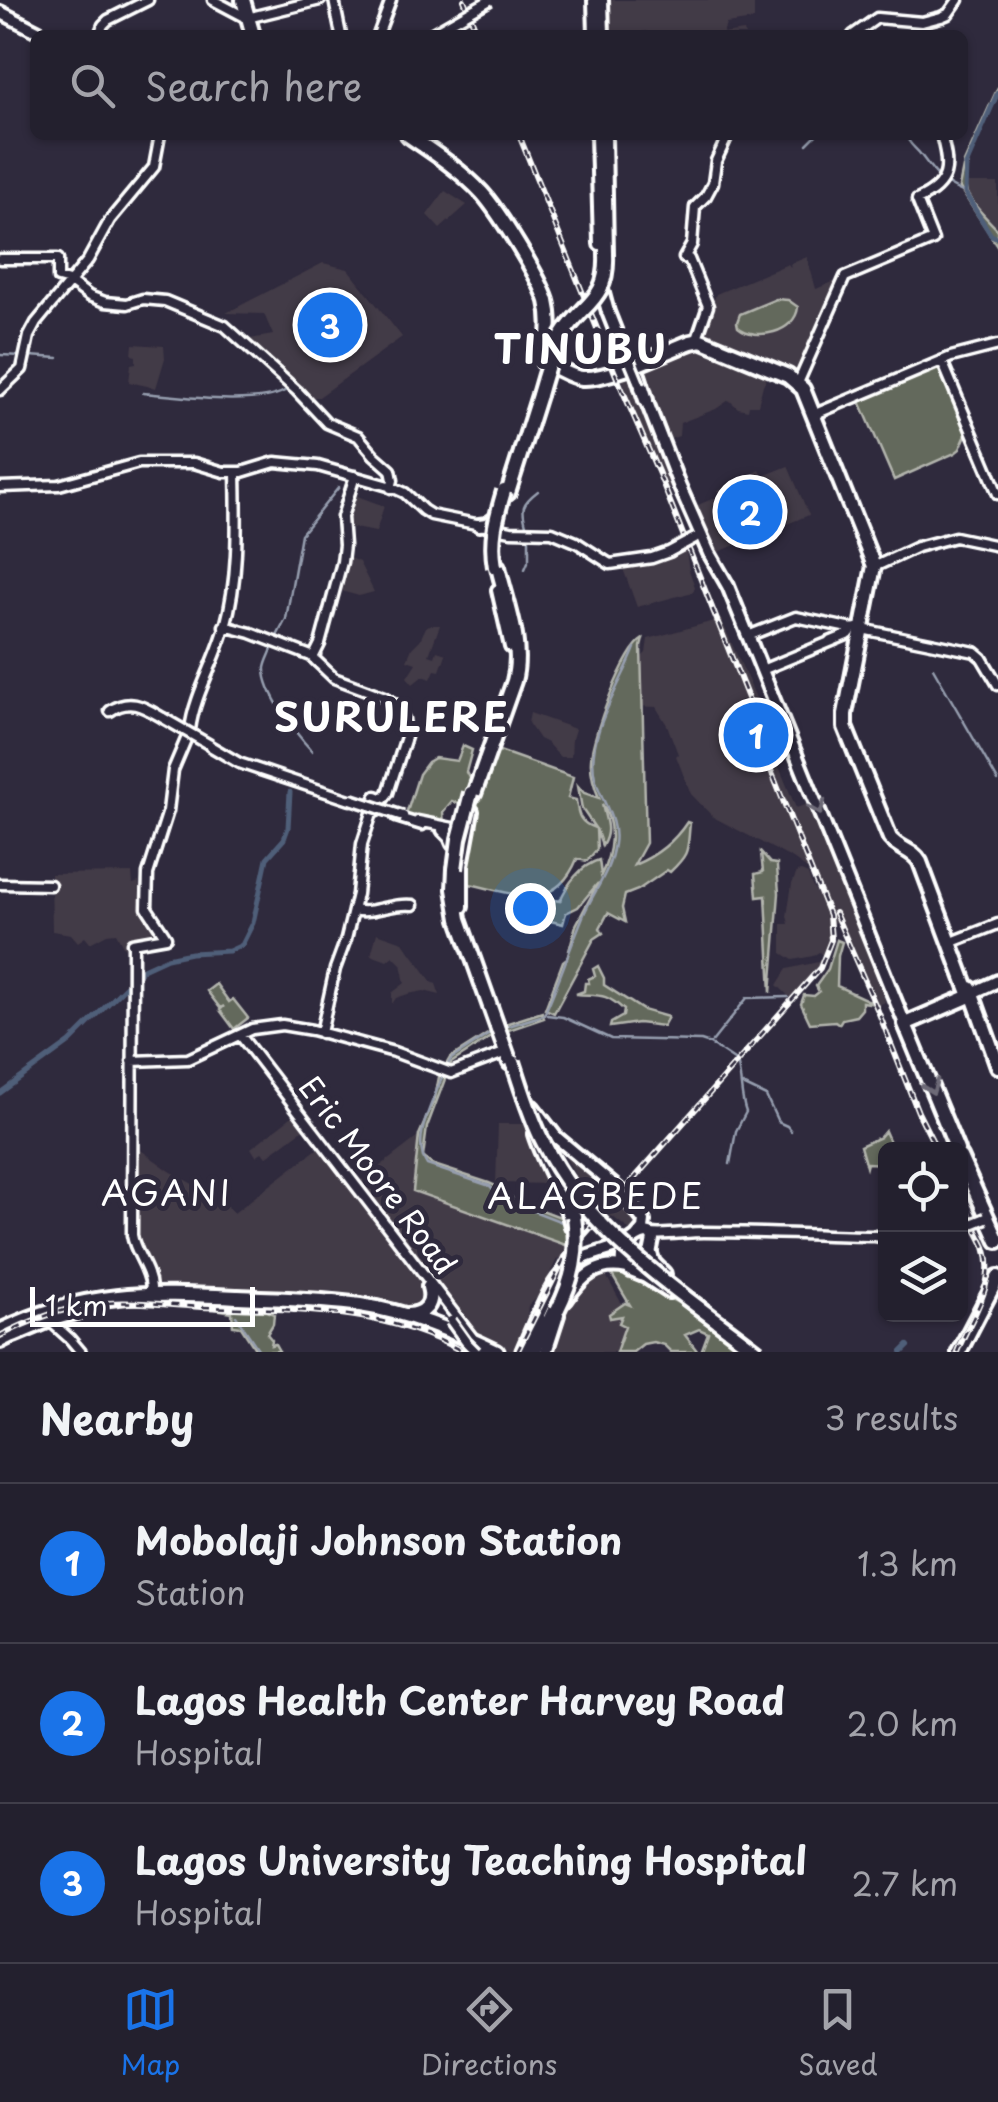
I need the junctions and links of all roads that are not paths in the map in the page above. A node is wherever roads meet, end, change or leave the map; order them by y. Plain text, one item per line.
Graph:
1 (148, 0) edge
2 (213, 0) edge
3 (242, 0) edge
4 (320, 0) edge
5 (334, 0) edge
6 (391, 0) edge
7 (490, 0) edge
8 (599, 0) edge
9 (958, 0) edge
10 (1, 10) edge
11 (248, 17) junction
12 (922, 22) junction
13 (36, 30) edge
14 (101, 30) edge
15 (251, 30) edge
16 (340, 30) edge
17 (380, 30) edge
18 (438, 30) edge
19 (601, 30) edge
20 (859, 30) edge
21 (923, 30) edge
22 (159, 140) edge
23 (417, 140) edge
24 (601, 140) edge
25 (601, 140) edge
26 (601, 140) edge
27 (726, 140) edge
28 (942, 140) edge
29 (598, 166) junction
30 (603, 185) junction
31 (608, 206) junction
32 (599, 223) junction
33 (0, 258) edge
34 (70, 282) junction
35 (605, 285) junction
36 (700, 337) junction
37 (998, 345) edge
38 (942, 361) junction
39 (630, 362) junction
40 (554, 365) junction
41 (800, 380) junction
42 (0, 390) edge
43 (644, 394) junction
44 (817, 413) junction
45 (525, 433) junction
46 (235, 473) junction
47 (355, 477) junction
48 (679, 486) junction
49 (390, 487) junction
50 (0, 488) edge
51 (998, 494) edge
52 (495, 529) junction
53 (698, 537) junction
54 (998, 546) edge
55 (878, 562) junction
56 (728, 586) junction
57 (506, 607) junction
58 (224, 628) junction
59 (861, 631) junction
60 (748, 636) junction
61 (313, 658) junction
62 (762, 670) junction
63 (998, 684) edge
64 (132, 706) dead end
65 (146, 709) junction
66 (186, 732) junction
67 (489, 745) junction
68 (224, 754) junction
69 (472, 794) junction
70 (335, 795) junction
71 (378, 803) junction
72 (400, 815) junction
73 (423, 824) junction
74 (456, 831) junction
75 (0, 884) edge
76 (50, 885) dead end
77 (413, 904) dead end
78 (353, 910) junction
79 (998, 924) edge
80 (952, 942) junction
81 (998, 982) edge
82 (970, 994) junction
83 (327, 1002) junction
84 (494, 1014) junction
85 (905, 1024) junction
86 (320, 1030) junction
87 (238, 1035) junction
88 (509, 1059) junction
89 (133, 1060) junction
90 (998, 1066) edge
91 (532, 1115) junction
92 (543, 1142) junction
93 (954, 1142) edge
94 (968, 1174) edge
95 (968, 1174) edge
96 (986, 1218) junction
97 (968, 1226) edge
98 (646, 1236) junction
99 (878, 1236) edge
100 (998, 1244) edge
101 (598, 1253) junction
102 (576, 1262) junction
103 (653, 1262) junction
104 (621, 1267) junction
105 (591, 1272) junction
106 (998, 1280) edge
107 (428, 1287) junction
108 (153, 1293) junction
109 (104, 1301) junction
110 (700, 1308) junction
111 (555, 1314) junction
112 (406, 1315) junction
113 (52, 1321) junction
114 (536, 1323) joint
115 (452, 1328) junction
116 (0, 1329) edge
117 (468, 1332) junction
118 (0, 1342) edge
119 (485, 1350) edge
120 (82, 1352) edge
121 (522, 1352) edge
122 (539, 1352) edge
123 (756, 1352) edge
124 (960, 1352) edge

1 - 14 street
2 - 11 street
3 - 11 highway
4 - 11 street
5 - 16 street
6 - 17 street
7 - 18 street, bridge
8 - 19 highway
9 - 12 street
10 - 13 main road
11 - 15 highway
12 - 20 street
12 - 21 street
22 - 34 street
23 - 40 highway
24 - 29 main road
25 - 30 highway
26 - 31 main road
27 - 36 street
28 - 41 street
29 - 30 highway
29 - 32 main road
30 - 31 highway
30 - 32 highway
30 - 45 highway, bridge
31 - 35 main road
32 - 35 main road
33 - 34 street
34 - 42 street
34 - 49 street
35 - 39 main road
36 - 39 highway
36 - 41 highway
37 - 38 street
38 - 44 street
38 - 51 street
39 - 40 highway
39 - 43 street, bridge
39 - 43 highway
39 - 59 highway
40 - 45 main road
41 - 44 highway
43 - 48 main road
44 - 55 highway
45 - 52 main road
45 - 57 highway, bridge
46 - 47 street
46 - 50 street
46 - 58 street
47 - 49 street
47 - 61 street
48 - 53 street
48 - 56 main road
49 - 52 street
52 - 53 street, bridge
52 - 57 main road
53 - 56 street
54 - 55 street
55 - 59 highway
56 - 60 main road
57 - 67 highway
57 - 67 highway
58 - 61 street
58 - 66 street
59 - 60 street
59 - 62 street
59 - 63 street
59 - 80 highway
59 - 82 highway
60 - 62 main road
61 - 71 street
62 -> 85 main road
64 - 65 street
65 - 66 street
65 - 68 street, bridge
66 - 68 street
66 - 89 street
67 - 69 highway
67 - 69 highway
67 - 74 main road
67 - 74 main road
68 - 70 street
69 - 84 highway, bridge
70 - 71 street
70 - 72 street, bridge
71 - 72 street
71 - 73 street
71 - 78 street
71 - 83 street
72 - 73 street
73 - 74 street
74 - 84 main road
74 - 84 main road
75 - 76 street
77 - 78 street
78 - 83 street
79 - 80 street
80 - 82 highway
81 - 82 main road
82 - 85 highway
82 - 90 highway
83 - 86 street
84 - 88 highway
84 - 91 main road
85 -> 93 highway
86 - 87 street
86 - 88 street
87 - 89 street
87 - 107 street, Eric Moore Road
87 - 117 street, Eric Moore Road
88 - 91 highway, bridge
88 - 92 highway, bridge
89 - 108 street
91 - 98 main road, bridge
91 - 110 highway, bridge
91 - 111 highway, bridge
92 - 110 highway, bridge
92 - 111 highway, bridge
94 - 96 street
95 - 100 highway
96 - 97 street, bridge
96 - 100 street
98 - 99 street
98 - 101 main road
98 - 103 main road
98 - 104 main road
101 - 102 main road
101 - 105 main road
102 - 105 main road
102 - 114 main road
103 - 104 highway
103 - 104 main road
103 - 110 highway, bridge
104 - 105 main road
105 - 111 main road
106 - 124 highway
107 - 112 highway
107 - 115 street, Eric Moore Road
108 - 109 highway
108 - 112 highway
109 - 113 main road
109 - 115 highway
109 - 116 highway
109 - 118 highway
110 - 123 highway, bridge
111 - 122 highway
111 - 122 highway
112 - 119 highway
113 - 118 main road
113 - 120 street
114 - 121 highway
115 - 119 highway
117 - 119 highway
117 - 119 street, Eric Moore Road

